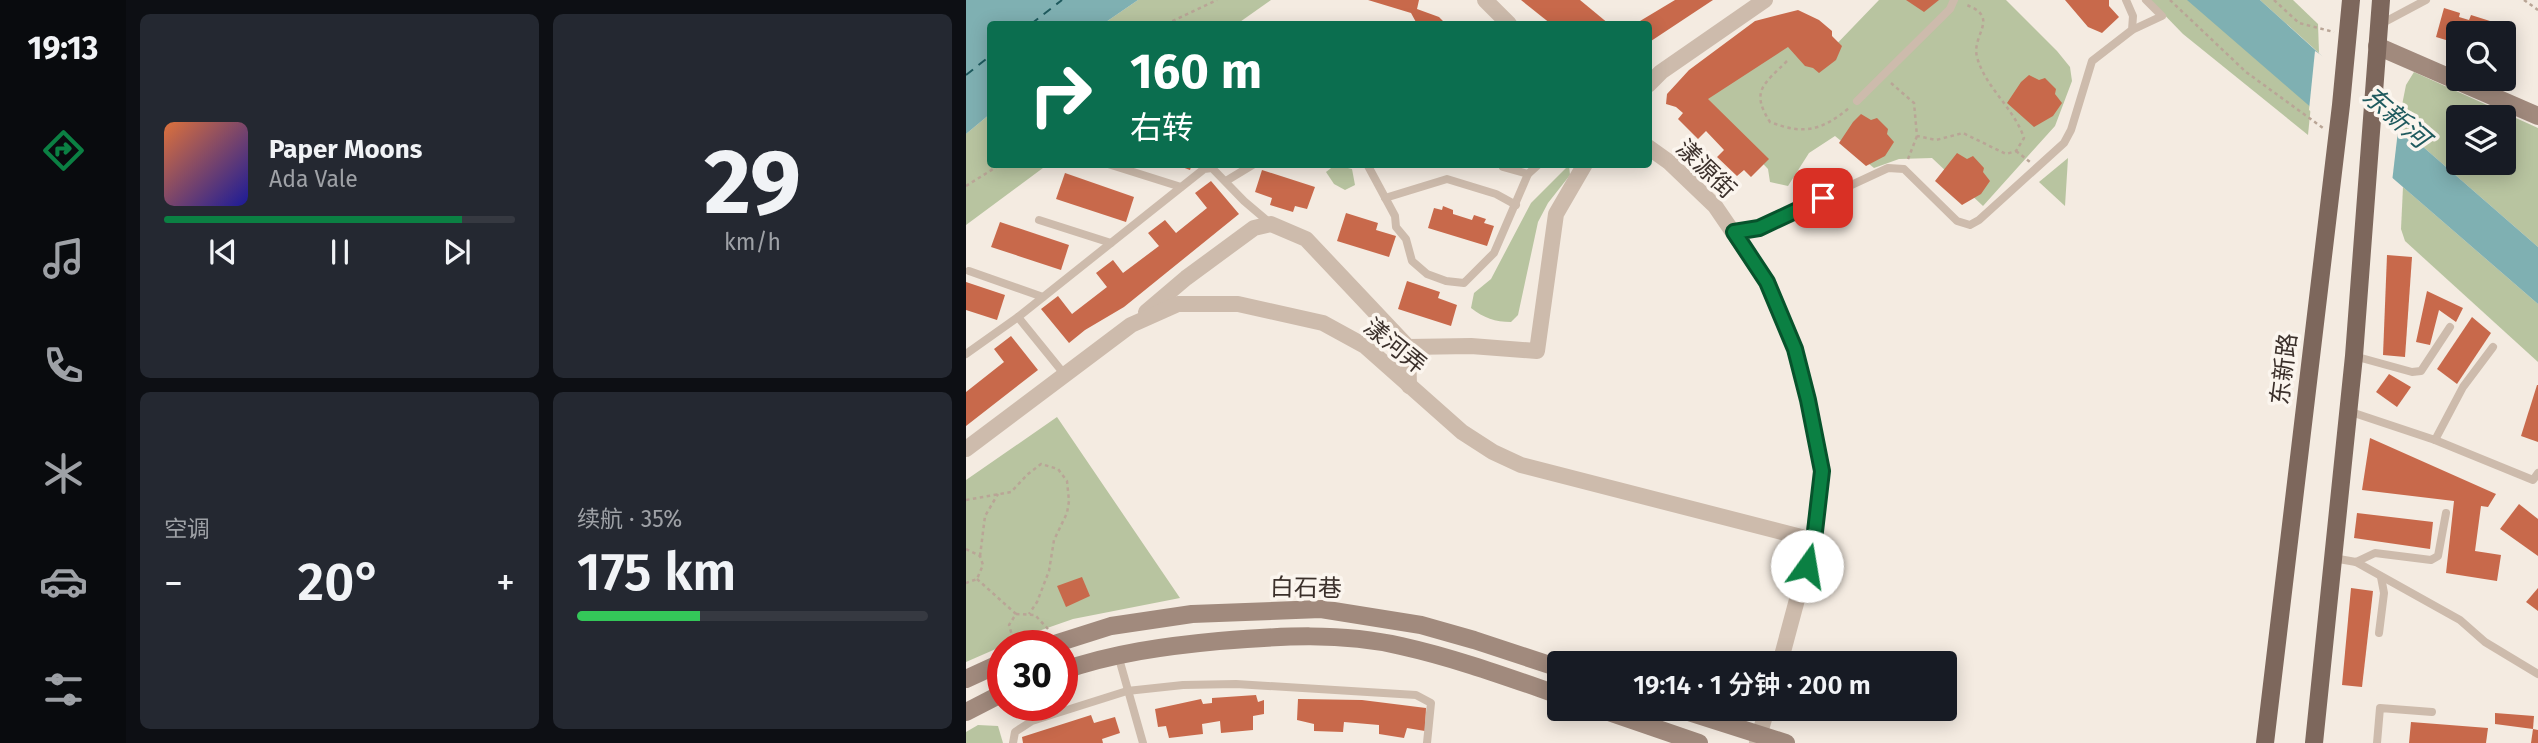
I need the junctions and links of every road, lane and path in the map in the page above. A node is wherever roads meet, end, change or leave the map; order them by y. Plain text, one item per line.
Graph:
1 (1217, 0) edge
2 (1485, 0) edge
3 (1765, 0) edge
4 (1954, 0) edge
5 (2126, 0) edge
6 (2146, 0) edge
7 (2170, 0) edge
8 (2274, 0) edge
9 (2351, 0) edge
10 (2381, 0) edge
11 (2426, 0) edge
12 (2524, 0) edge
13 (2538, 10) edge
14 (1172, 21) edge
15 (1506, 21) edge
16 (2379, 25) junction
17 (2132, 30) junction
18 (2348, 36) junction
19 (2377, 46) junction
20 (1787, 61) dead end
21 (1884, 75) junction
22 (1652, 81) edge
23 (1857, 101) joint
24 (2538, 116) edge
25 (1917, 136) junction
26 (2338, 136) junction
27 (1652, 150) edge
28 (2016, 151) junction
29 (995, 168) edge
30 (1121, 168) edge
31 (1207, 168) edge
32 (1214, 168) edge
33 (1247, 168) edge
34 (1369, 168) edge
35 (1507, 168) edge
36 (1535, 168) edge
37 (1582, 168) edge
38 (2037, 168) junction
39 (1904, 169) junction
40 (1528, 174) junction
41 (1226, 181) junction
42 (966, 186) edge
43 (1181, 187) junction
44 (1385, 198) junction
45 (1516, 205) junction
46 (1040, 220) dead end
47 (1271, 224) junction
48 (1734, 232) junction
49 (1111, 243) junction
50 (969, 271) dead end
51 (1043, 297) junction
52 (1018, 317) junction
53 (1131, 325) junction
54 (2449, 327) dead end
55 (966, 342) edge
56 (977, 346) junction
57 (1408, 347) junction
58 (2493, 347) dead end
59 (966, 354) edge
60 (2354, 356) junction
61 (1065, 374) junction
62 (1409, 386) junction
63 (2348, 411) junction
64 (2435, 440) junction
65 (966, 449) edge
66 (2538, 473) edge
67 (998, 494) junction
68 (966, 500) edge
69 (2446, 513) dead end
70 (1814, 540) junction
71 (966, 550) edge
72 (979, 556) junction
73 (2333, 558) junction
74 (2356, 562) junction
75 (2381, 577) junction
76 (977, 579) junction
77 (966, 583) edge
78 (1016, 614) junction
79 (1028, 614) junction
80 (1010, 630) edge
81 (1048, 630) edge
82 (2379, 633) dead end
83 (1078, 636) edge
84 (1783, 651) edge
85 (1118, 655) junction
86 (1547, 664) edge
87 (1078, 665) edge
88 (987, 669) edge
89 (2538, 674) edge
90 (966, 678) edge
91 (1128, 691) junction
92 (1547, 691) edge
93 (987, 701) edge
94 (966, 712) edge
95 (2432, 712) dead end
96 (1635, 721) edge
97 (1711, 721) edge
98 (1763, 721) edge
99 (1758, 739) edge
100 (1013, 743) edge
101 (1143, 743) edge
102 (1427, 743) edge
103 (1699, 743) edge
104 (1786, 743) edge
105 (2264, 743) edge
106 (2314, 743) edge
107 (2377, 743) edge

1 - 14 path
2 - 15 street
3 - 22 street
4 - 21 lane
4 - 28 path
5 - 17 lane
6 - 17 lane
7 - 26 path
8 - 18 path
9 - 18 main road, 东新路
10 - 16 main road
11 - 16 lane
12 - 13 path
16 - 19 main road
17 - 38 lane
18 - 26 main road, 东新路
19 - 24 main road
19 - 60 main road
20 - 23 path
21 - 23 lane
21 - 25 path
25 - 28 path
25 - 39 path
26 - 105 main road, 东新路
27 - 48 street, 漾源街
28 - 38 path
29 - 42 path
30 - 43 lane
31 - 43 lane
32 - 41 lane
33 - 41 lane
34 - 44 lane
35 - 40 lane
36 - 40 lane
37 - 57 street
38 - 39 lane
39 - 48 lane
40 - 45 lane
41 - 47 lane
43 - 49 lane
44 - 45 lane
44 - 45 lane
46 - 49 lane
47 - 53 street
47 - 57 street
48 - 70 street, 漾源街
49 - 51 lane
50 - 51 lane
51 - 52 lane
52 - 56 lane
52 - 61 lane
53 - 61 street, 漾河弄
53 - 62 street, 漾河弄
54 - 60 lane
55 - 56 lane
56 - 59 lane
57 - 62 street
58 - 64 lane
60 - 63 main road
61 - 65 street, 漾河弄
62 - 70 street, 漾河弄
63 - 64 lane
63 - 73 main road
64 - 66 lane
67 - 68 path
67 - 72 path
67 - 79 path
69 - 74 lane
70 - 84 street, 漾源街
71 - 72 path
72 - 76 path
73 - 74 lane
73 - 106 main road
74 - 75 lane
75 - 82 lane
75 - 89 lane
76 - 77 path
76 - 78 path
78 - 79 path
78 - 80 path
79 - 81 path
83 - 86 main road, 白石巷
85 - 87 main road, 白石巷
85 - 91 lane
85 - 92 main road, 白石巷
88 - 90 main road
91 - 100 lane
91 - 101 lane
91 - 102 lane
93 - 94 main road
95 - 107 lane
96 - 103 main road
97 - 99 main road
98 - 99 street
99 - 104 main road

